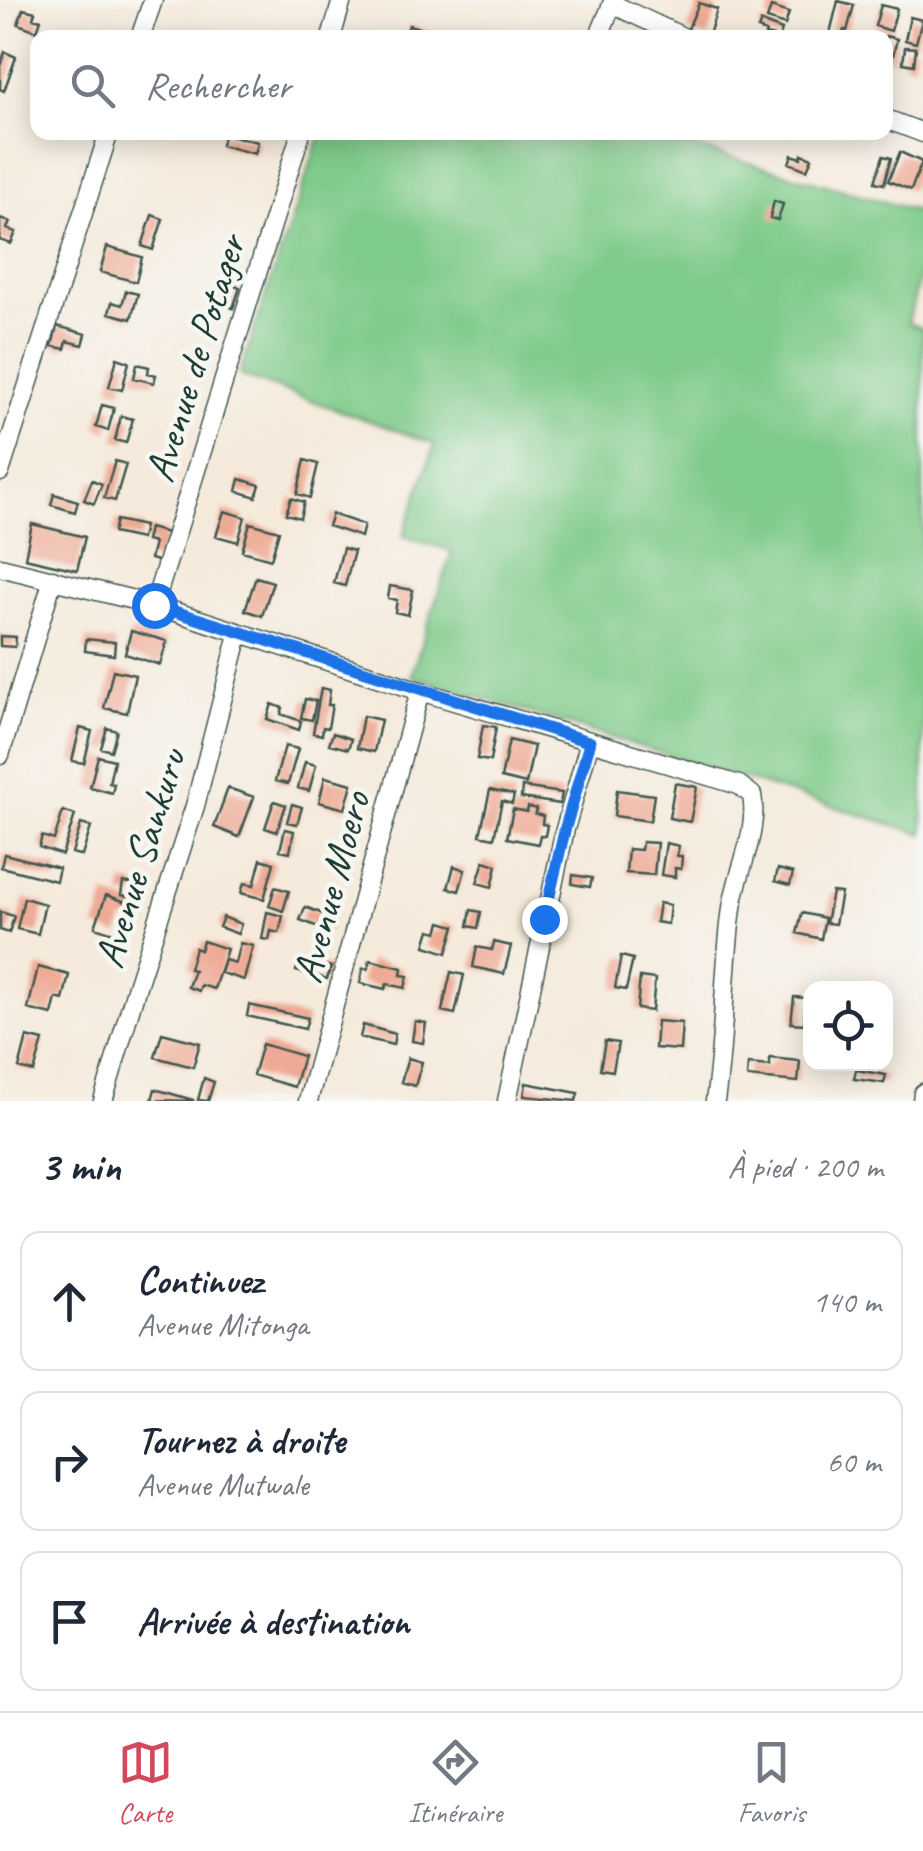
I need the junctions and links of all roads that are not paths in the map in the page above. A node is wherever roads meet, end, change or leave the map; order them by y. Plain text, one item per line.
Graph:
1 (153, 0) edge
2 (342, 0) edge
3 (613, 2) edge
4 (143, 30) edge
5 (333, 30) edge
6 (601, 30) edge
7 (670, 30) edge
8 (893, 121) edge
9 (923, 133) edge
10 (106, 140) edge
11 (299, 140) edge
12 (0, 472) edge
13 (0, 567) edge
14 (53, 579) junction
15 (154, 605) junction
16 (239, 634) junction
17 (420, 690) junction
18 (590, 742) junction
19 (0, 755) edge
20 (923, 1093) edge
21 (104, 1101) edge
22 (308, 1101) edge
23 (506, 1101) edge
24 (715, 1101) edge
25 (922, 1101) edge

1 - 4 street
2 - 5 street
3 - 6 street
3 - 7 street
8 - 9 street
10 - 12 street
11 - 15 street, Avenue de Potager
13 - 14 street
14 - 15 street
14 - 19 street
15 - 16 street
16 - 17 street
16 - 21 street, Avenue Sankuru
17 - 18 street
17 - 22 street, Avenue Moero
18 - 23 street
18 - 24 street
20 - 25 street

